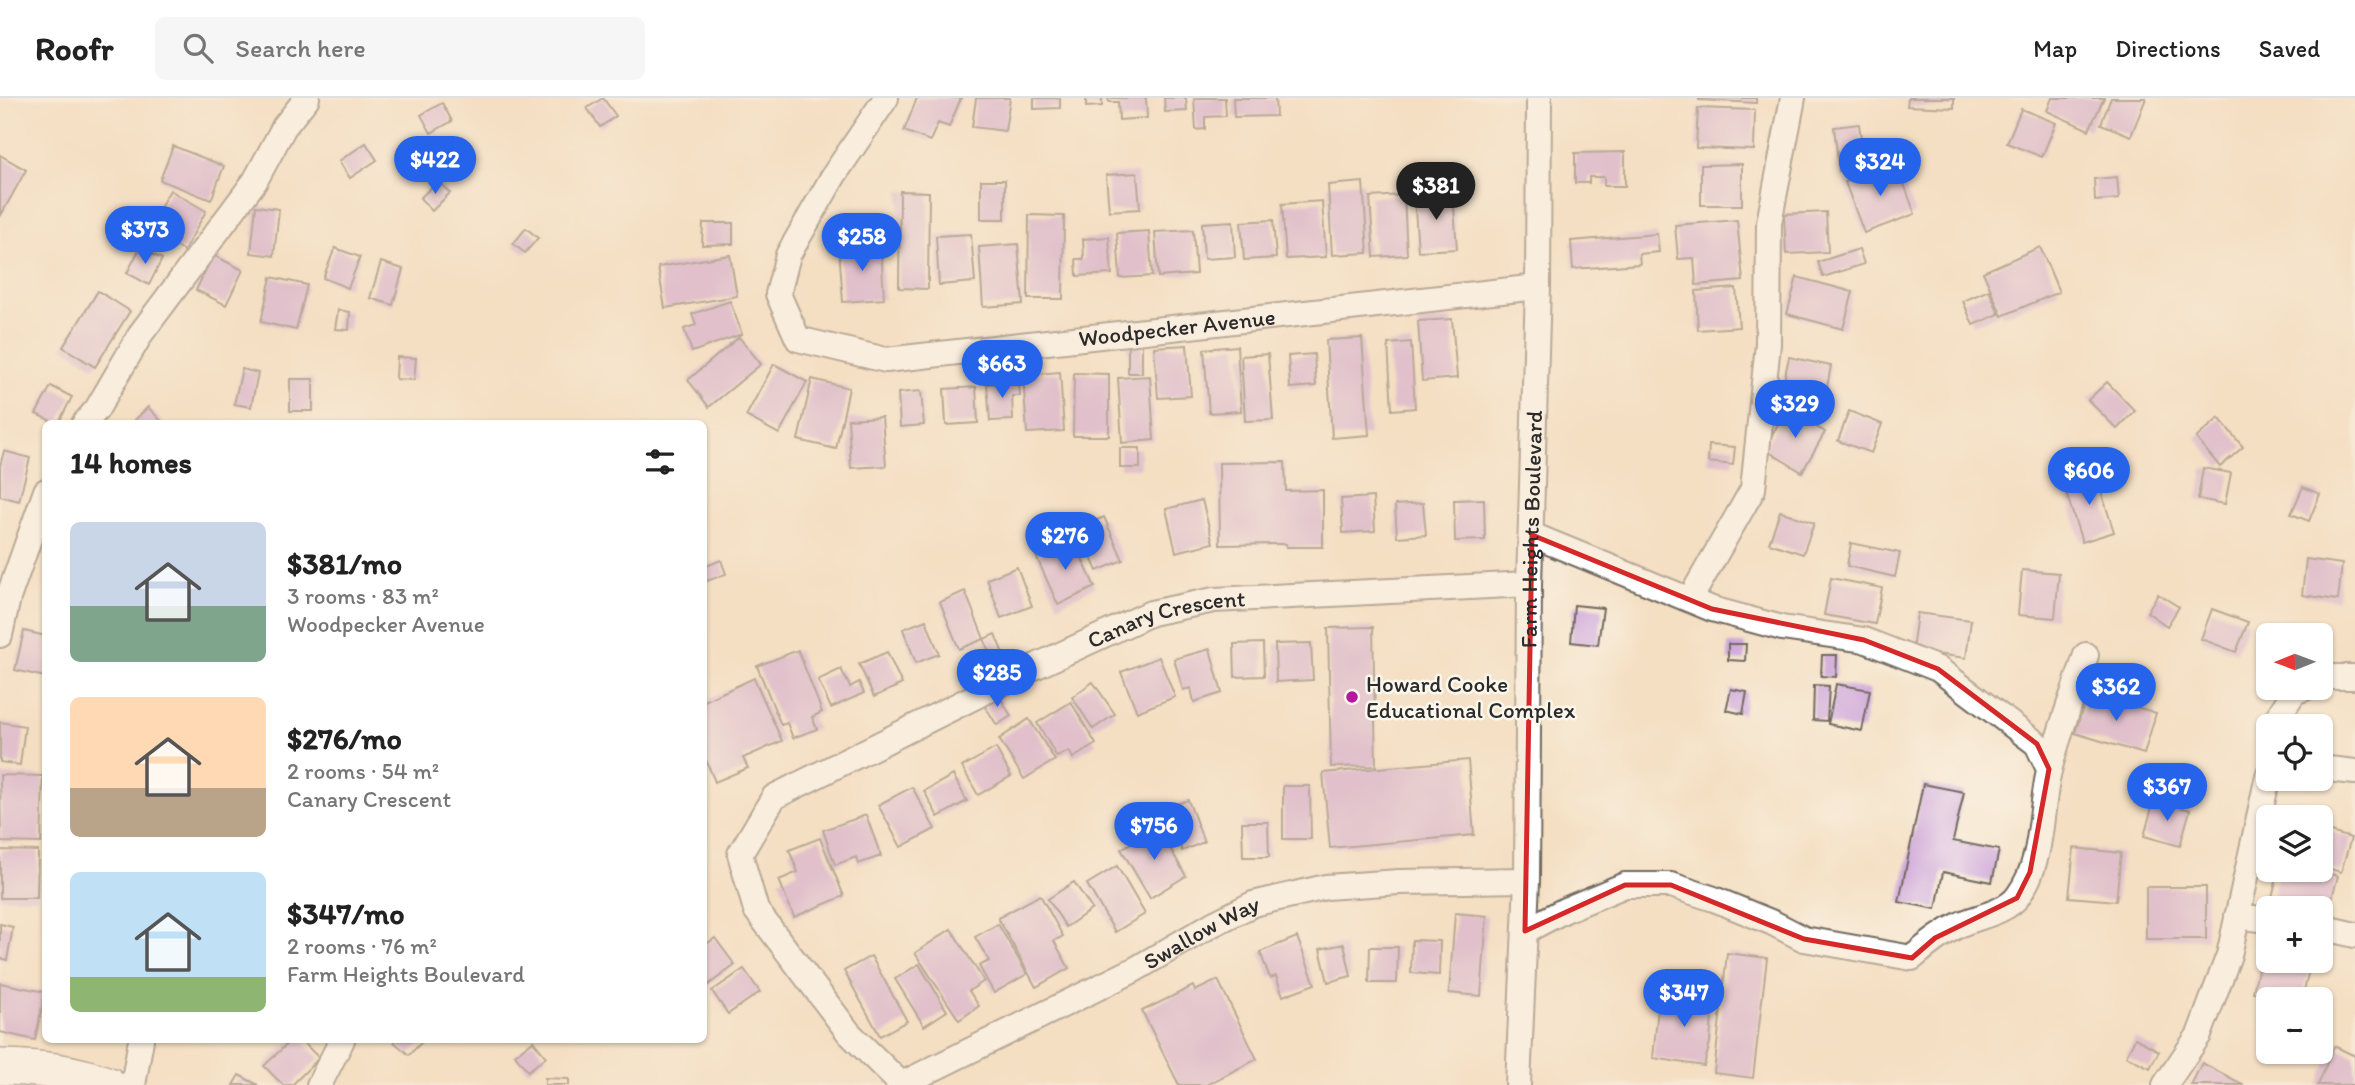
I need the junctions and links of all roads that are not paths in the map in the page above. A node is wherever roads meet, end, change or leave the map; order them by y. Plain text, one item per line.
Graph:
1 (307, 98) edge
2 (886, 98) edge
3 (1539, 98) edge
4 (1793, 98) edge
5 (1538, 287) junction
6 (88, 420) edge
7 (42, 502) edge
8 (1532, 535) junction
9 (1530, 584) junction
10 (1690, 598) junction
11 (0, 635) edge
12 (2086, 655) dead end
13 (2333, 677) edge
14 (2355, 677) edge
15 (2049, 769) junction
16 (2333, 769) edge
17 (2355, 772) edge
18 (2265, 791) edge
19 (1527, 880) junction
20 (2237, 916) junction
21 (2256, 918) edge
22 (2333, 930) edge
23 (1525, 931) junction
24 (2355, 935) edge
25 (141, 1043) edge
26 (340, 1043) edge
27 (0, 1067) edge
28 (109, 1085) edge
29 (133, 1085) edge
30 (319, 1085) edge
31 (902, 1085) edge
32 (1518, 1085) edge
33 (2165, 1085) edge

1 - 6 street
2 - 5 street, Woodpecker Avenue
3 - 5 street, Farm Heights Boulevard
4 - 10 street
5 - 8 street, Farm Heights Boulevard
7 - 11 street
8 - 9 street, Farm Heights Boulevard
8 - 10 street
9 - 19 street, Farm Heights Boulevard
9 - 31 street, Canary Crescent
10 - 15 street
12 - 15 street
13 - 14 street
15 - 23 street
16 - 17 street
18 - 20 street
19 - 23 street, Farm Heights Boulevard
19 - 31 street, Swallow Way
20 - 21 street
20 - 33 street
22 - 24 street
23 - 32 street, Farm Heights Boulevard
25 - 29 street
26 - 30 street
27 - 28 street

